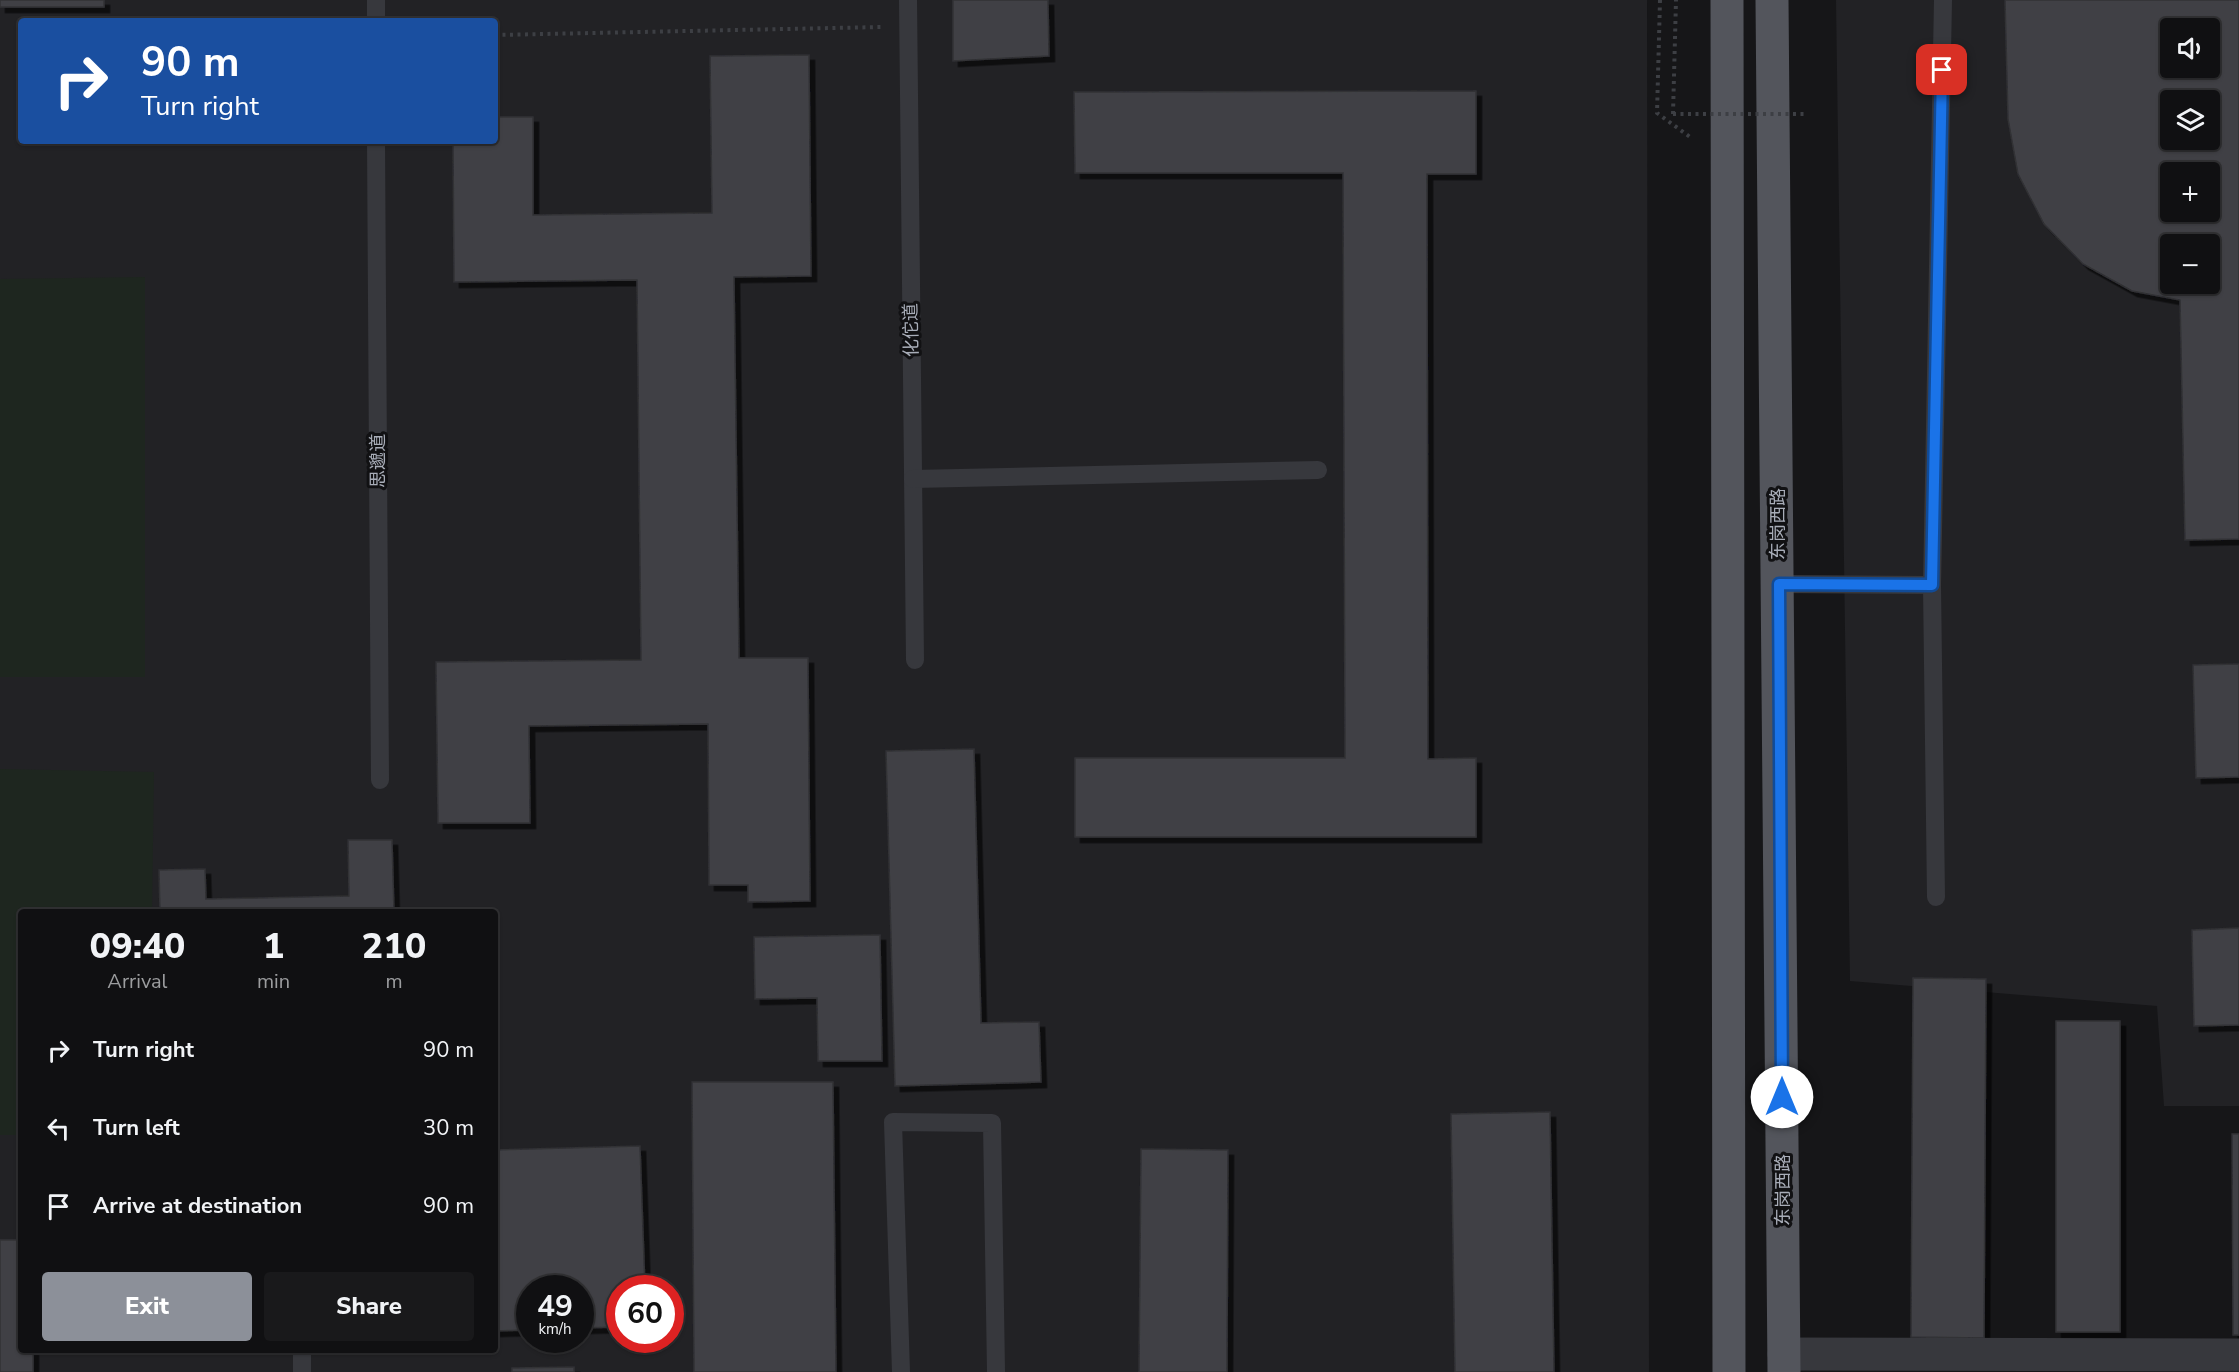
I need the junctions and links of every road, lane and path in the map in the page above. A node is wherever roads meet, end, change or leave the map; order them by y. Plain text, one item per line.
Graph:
1 (376, 0) edge
2 (908, 0) edge
3 (1660, 0) edge
4 (1676, 0) edge
5 (1727, 0) edge
6 (1772, 0) edge
7 (1943, 0) edge
8 (376, 18) edge
9 (909, 27) junction
10 (498, 35) edge
11 (1807, 114) dead end
12 (376, 144) edge
13 (1727, 164) junction
14 (1318, 470) dead end
15 (913, 479) junction
16 (1779, 584) junction
17 (1932, 585) junction
18 (915, 660) dead end
19 (380, 780) dead end
20 (1936, 897) dead end
21 (302, 1353) edge
22 (2239, 1355) edge
23 (1784, 1363) edge
24 (996, 1371) edge
25 (302, 1372) edge
26 (901, 1372) edge
27 (1729, 1372) edge

1 - 8 lane
2 - 9 lane, 化佗道
3 - 13 path
4 - 11 path, bridge
5 - 13 main road
6 - 16 main road, 东岗西路
7 - 17 lane
9 - 10 path
9 - 15 lane, 化佗道
12 - 19 lane, 思邈道
13 - 27 main road
14 - 15 lane
15 - 18 lane, 化佗道
16 - 17 lane
16 - 23 main road, 东岗西路
17 - 20 lane
21 - 25 lane
22 - 23 street
24 - 26 lane

